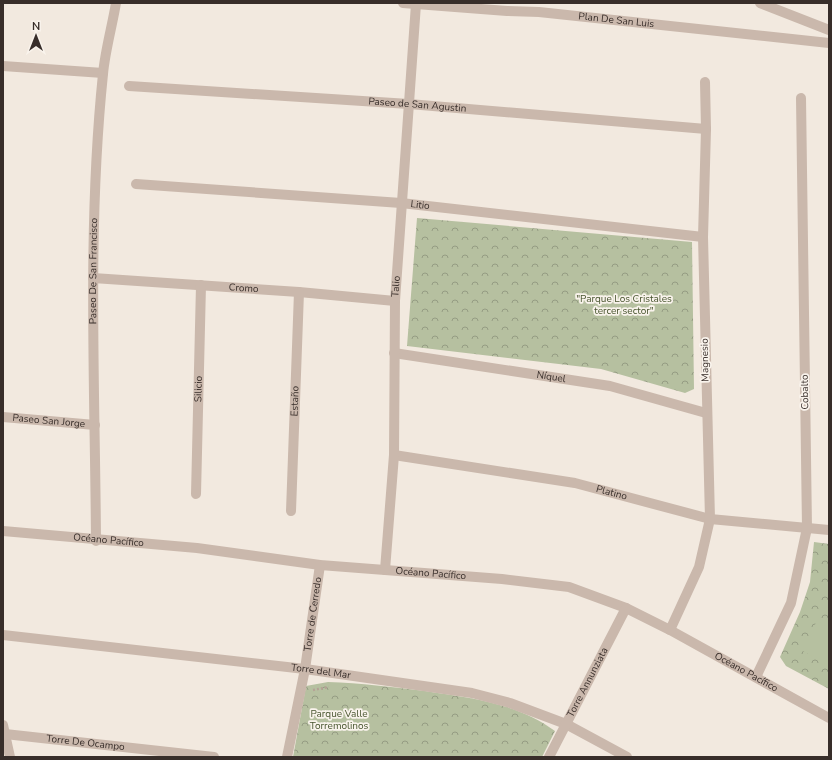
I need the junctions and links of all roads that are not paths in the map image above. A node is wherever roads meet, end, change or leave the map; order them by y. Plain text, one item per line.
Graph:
1 (116, 3) edge
2 (403, 3) edge
3 (760, 3) edge
4 (416, 4) junction
5 (508, 7) edge
6 (539, 7) edge
7 (829, 30) edge
8 (829, 43) edge
9 (3, 66) edge
10 (103, 73) junction
11 (705, 82) dead end
12 (129, 86) dead end
13 (801, 98) dead end
14 (409, 104) junction
15 (706, 129) junction
16 (136, 184) dead end
17 (401, 203) junction
18 (703, 237) junction
19 (93, 278) junction
20 (201, 285) junction
21 (299, 292) junction
22 (395, 302) junction
23 (394, 353) junction
24 (706, 413) junction
25 (3, 417) edge
26 (96, 424) junction
27 (394, 455) junction
28 (196, 494) dead end
29 (291, 511) dead end
30 (710, 519) junction
31 (807, 528) junction
32 (829, 530) edge
33 (3, 531) edge
34 (96, 541) junction
35 (320, 565) junction
36 (385, 570) junction
37 (626, 608) junction
38 (670, 630) junction
39 (3, 635) edge
40 (305, 669) junction
41 (756, 677) junction
42 (829, 718) edge
43 (566, 724) junction
44 (4, 729) edge
45 (10, 757) edge
46 (214, 757) edge
47 (287, 757) edge
48 (549, 757) edge
49 (627, 757) edge

1 - 10 street, Paseo De San Francisco
2 - 4 street, Plan De San Luis
3 - 7 street
4 - 5 street, Plan De San Luis
4 - 14 street, Talio
5 - 6 street, Plan De San Luis
6 - 8 street, Plan De San Luis
9 - 10 street
10 - 19 street, Paseo De San Francisco
11 - 15 street, Magnesio
12 - 14 street, Paseo de San Agustin
13 - 31 street, Cobalto
14 - 15 street, Paseo de San Agustin
14 - 17 street, Talio
15 - 18 street, Magnesio
16 - 17 street, Litio
17 - 18 street, Litio
17 - 22 street, Talio
18 - 24 street, Magnesio
19 - 20 street, Cromo
19 - 26 street, Paseo De San Francisco
20 - 21 street, Cromo
20 - 28 street, Silicio
21 - 22 street, Cromo
21 - 29 street, Estaño
22 - 23 street, Talio
23 - 24 street, Níquel
23 - 27 street, Talio
24 - 30 street, Magnesio
25 - 26 street, Paseo San Jorge
26 - 34 street, Paseo De San Francisco
27 - 30 street, Platino
27 - 36 street, Talio
30 - 31 street, Platino
30 - 38 street, Magnesio
31 - 32 street, Platino
31 - 41 street, Cobalto
33 - 34 street, Océano Pacífico
34 - 35 street, Océano Pacífico
35 - 36 street, Océano Pacífico
35 - 40 street, Torre de Cerredo
36 - 37 street, Océano Pacífico
37 - 38 street, Océano Pacífico
37 - 43 street, Torre Annunziata
38 - 41 street, Océano Pacífico
39 - 40 street, Torre del Mar
40 - 43 street, Torre del Mar
40 - 47 street, Torre de Cerredo
41 - 42 street, Océano Pacífico
43 - 48 street, Torre Annunziata
43 - 49 street, Torre del Mar
44 - 45 street
44 - 46 street, Torre De Ocampo

